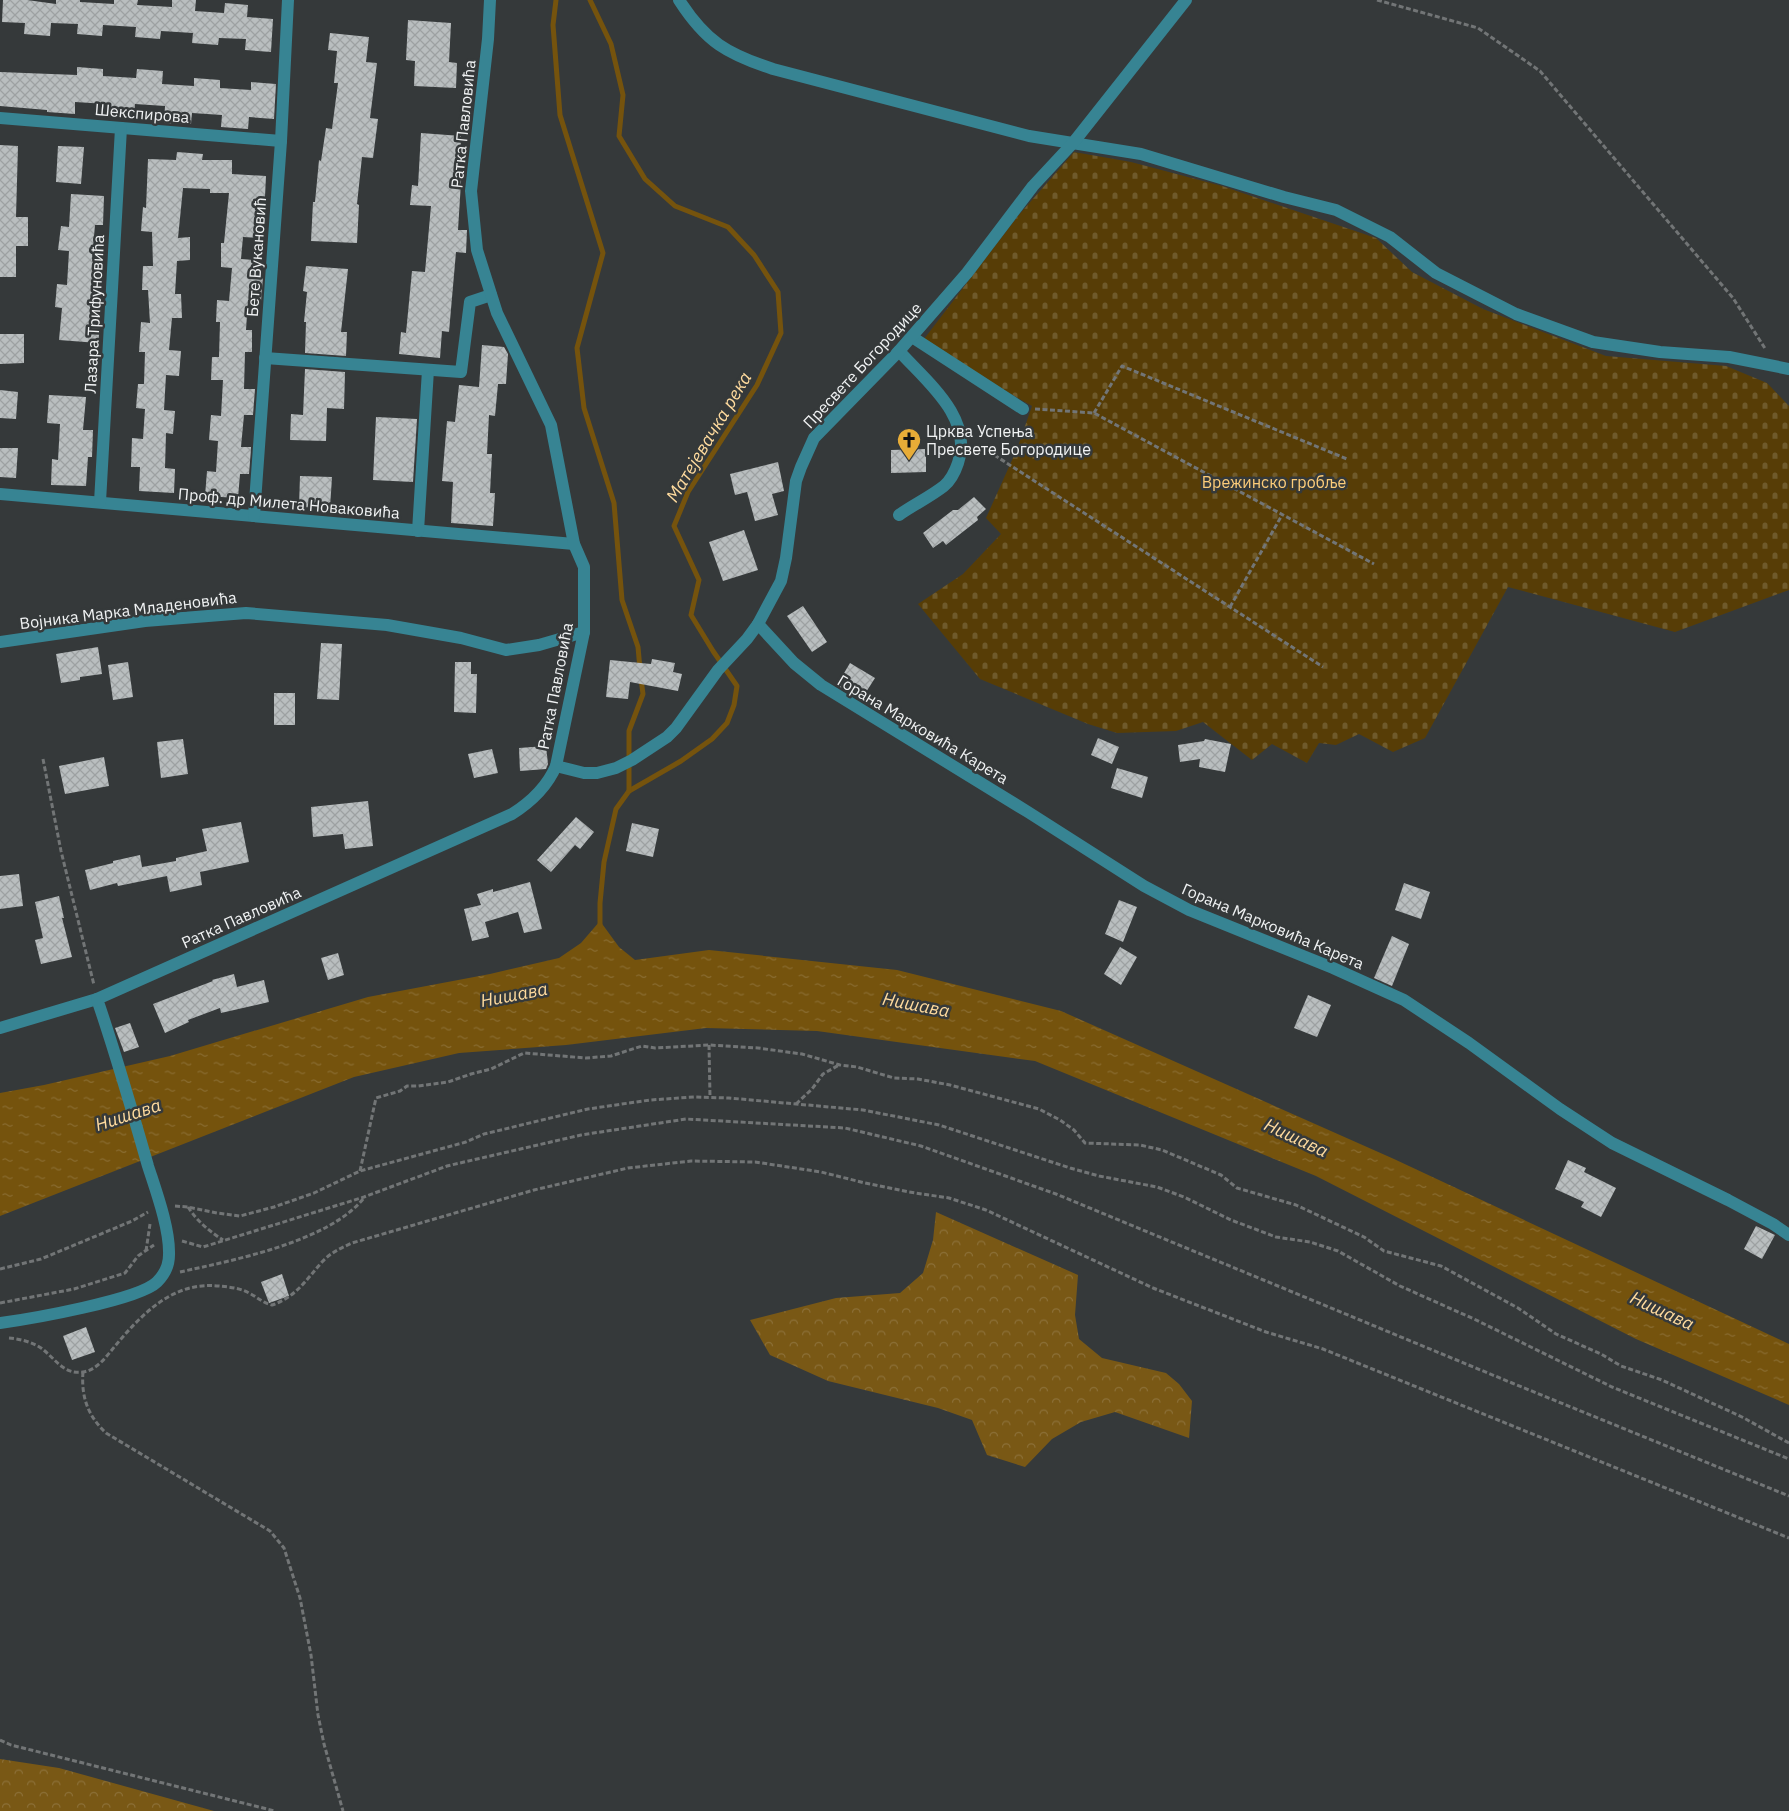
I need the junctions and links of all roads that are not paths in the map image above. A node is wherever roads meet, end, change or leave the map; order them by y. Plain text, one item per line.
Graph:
1 (288, 0) edge
2 (490, 0) edge
3 (679, 0) edge
4 (1186, 0) edge
5 (0, 118) edge
6 (121, 128) junction
7 (281, 141) junction
8 (1073, 143) junction
9 (491, 295) junction
10 (912, 337) junction
11 (899, 351) junction
12 (265, 358) junction
13 (1783, 368) edge
14 (428, 370) junction
15 (1023, 408) road end
16 (0, 494) edge
17 (100, 502) junction
18 (899, 515) dead end
19 (254, 516) junction
20 (418, 531) junction
21 (574, 544) junction
22 (758, 624) junction
23 (584, 632) junction
24 (0, 642) edge
25 (556, 766) junction
26 (97, 999) junction
27 (0, 1028) edge
28 (1789, 1235) edge
29 (0, 1323) edge

1 - 7 street, Бете Вукановић
2 - 9 street, Ратка Павловића
3 - 8 street
4 - 8 street, Пресвете Богородице
5 - 6 street, Шекспирова
6 - 7 street, Шекспирова
6 - 17 street, Лазара Трифуновића
7 - 12 street, Бете Вукановић
8 - 10 street, Пресвете Богородице
8 - 13 street
9 - 14 street
9 - 21 street, Ратка Павловића
10 - 11 street, Пресвете Богородице
10 - 15 street
11 - 18 street
11 - 22 street, Пресвете Богородице
12 - 14 street
12 - 19 street, Бете Вукановић
14 - 20 street
16 - 17 street, Проф. др Милета Новаковића
17 - 19 street, Проф. др Милета Новаковића
19 - 20 street, Проф. др Милета Новаковића
20 - 21 street, Проф. др Милета Новаковића
21 - 23 street, Ратка Павловића
22 - 25 street, Пресвете Богородице
22 - 28 street, Горана Марковића Карета
23 - 24 street, Војника Марка Младеновића
23 - 25 street, Ратка Павловића
25 - 26 street, Ратка Павловића
26 - 27 street, Ратка Павловића
26 - 29 street

